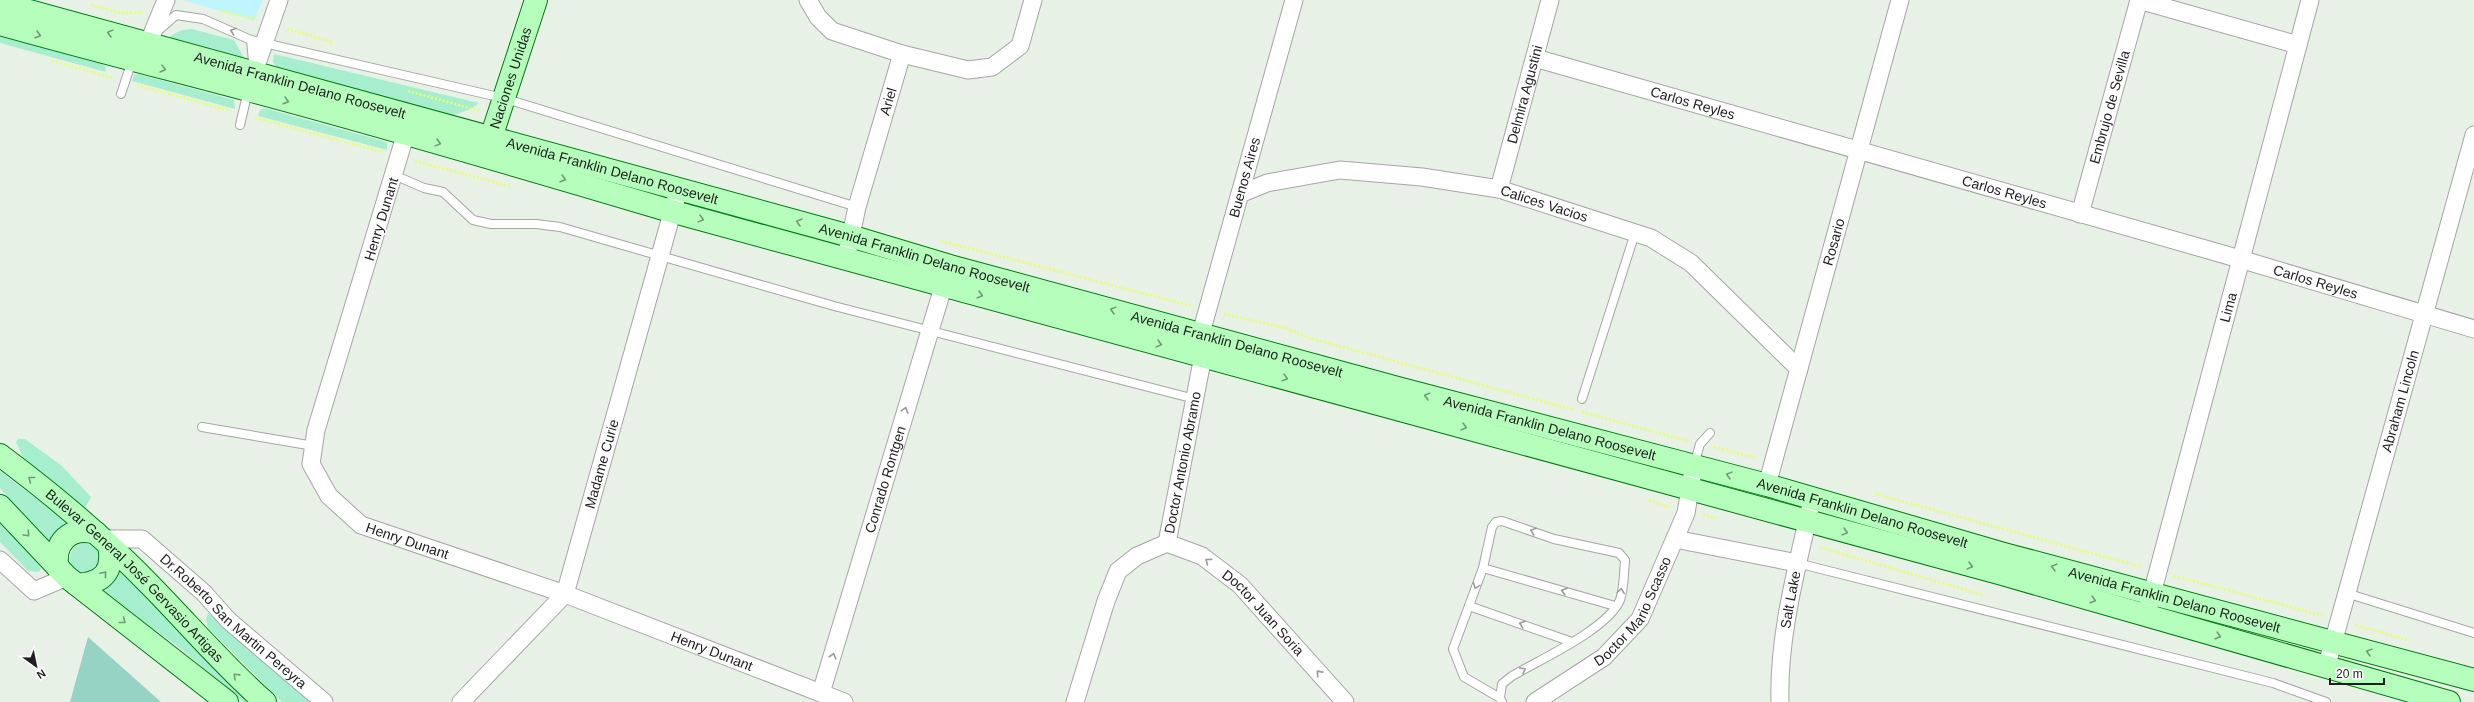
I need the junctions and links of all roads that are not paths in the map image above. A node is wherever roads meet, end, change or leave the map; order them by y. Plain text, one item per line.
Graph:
1 (279, 0) edge
2 (536, 0) edge
3 (808, 0) edge
4 (1034, 0) edge
5 (1294, 0) edge
6 (1550, 0) edge
7 (1900, 0) edge
8 (2139, 0) edge
9 (2310, 0) edge
10 (0, 3) edge
11 (164, 6) edge
12 (0, 24) edge
13 (258, 40) junction
14 (148, 44) junction
15 (2298, 45) junction
16 (902, 54) junction
17 (1534, 58) junction
18 (132, 61) junction
19 (251, 81) junction
20 (121, 94) dead end
21 (501, 107) junction
22 (240, 125) dead end
23 (408, 126) junction
24 (2474, 135) edge
25 (488, 147) junction
26 (1859, 151) junction
27 (394, 175) junction
28 (678, 189) junction
29 (1499, 189) junction
30 (1240, 194) junction
31 (857, 207) junction
32 (674, 212) junction
33 (2080, 214) junction
34 (1635, 233) junction
35 (850, 236) junction
36 (661, 255) junction
37 (847, 259) junction
38 (2240, 259) junction
39 (946, 275) junction
40 (2424, 313) junction
41 (929, 329) junction
42 (2474, 329) edge
43 (1201, 333) junction
44 (1203, 356) junction
45 (1799, 368) junction
46 (1195, 399) junction
47 (1582, 399) dead end
48 (202, 427) dead end
49 (1710, 433) dead end
50 (314, 446) junction
51 (0, 455) edge
52 (1694, 465) junction
53 (1767, 485) junction
54 (1691, 491) junction
55 (1812, 499) junction
56 (0, 506) edge
57 (1807, 522) junction
58 (103, 539) junction
59 (1675, 539) junction
60 (1167, 543) junction
61 (0, 560) edge
62 (1796, 563) junction
63 (1483, 568) junction
64 (68, 577) junction
65 (2346, 593) junction
66 (565, 594) junction
67 (2152, 594) junction
68 (1469, 606) junction
69 (1615, 606) junction
70 (2147, 615) junction
71 (2474, 633) edge
72 (1572, 642) junction
73 (2332, 642) junction
74 (2326, 668) junction
75 (2474, 680) edge
76 (822, 693) junction
77 (1501, 700) edge
78 (227, 702) edge
79 (265, 702) edge
80 (324, 702) edge
81 (461, 702) edge
82 (844, 702) edge
83 (1075, 702) edge
84 (1345, 702) edge
85 (1535, 702) edge
86 (1780, 702) edge
87 (2326, 702) edge
88 (2449, 702) edge

1 - 13 street
2 - 21 main road, Naciones Unidas
3 - 16 street
4 - 16 street
5 - 30 street, Buenos Aires
6 - 17 street, Delmira Agustini
7 - 26 street, Rosario
8 - 15 street
8 - 33 street, Embrujo de Sevilla
9 - 15 street, Lima
14 -> 10 main road, Avenida Franklin Delano Roosevelt
11 - 14 street
12 -> 18 main road, Avenida Franklin Delano Roosevelt
13 -> 14 lane
13 - 19 street
13 - 21 lane
14 - 18 lane
14 - 19 main road, Avenida Franklin Delano Roosevelt
15 - 38 street, Lima
16 - 31 street, Ariel
17 - 26 street, Carlos Reyles
17 - 29 street, Delmira Agustini
18 -> 19 main road, Avenida Franklin Delano Roosevelt
18 - 20 lane
19 - 22 lane
19 - 23 main road, Avenida Franklin Delano Roosevelt
21 - 25 main road, Naciones Unidas
21 - 31 lane
23 - 25 main road, Avenida Franklin Delano Roosevelt
23 - 27 street, Henry Dunant
24 - 40 street, Abraham Lincoln
25 - 28 main road, Avenida Franklin Delano Roosevelt
25 -> 32 main road, Avenida Franklin Delano Roosevelt
26 - 33 street, Carlos Reyles
26 - 45 street, Rosario
27 - 36 lane
27 - 50 street, Henry Dunant
28 - 32 street, Madame Curie
35 -> 28 main road, Avenida Franklin Delano Roosevelt
29 - 30 street, Calices Vacios
29 - 34 street, Calices Vacios
30 - 43 street, Buenos Aires
31 - 35 street, Ariel
32 - 36 street, Madame Curie
32 -> 37 main road, Avenida Franklin Delano Roosevelt
33 - 38 street, Carlos Reyles
34 - 45 street, Calices Vacios
34 - 47 lane
35 - 37 street, Ariel
35 - 39 main road, Avenida Franklin Delano Roosevelt
36 - 41 lane
36 - 66 street, Madame Curie
37 - 39 main road, Avenida Franklin Delano Roosevelt
38 - 40 street, Carlos Reyles
38 - 67 street, Lima
39 - 41 street, Conrado Rontgen
43 -> 39 main road, Avenida Franklin Delano Roosevelt
39 -> 44 main road, Avenida Franklin Delano Roosevelt
40 - 42 street, Carlos Reyles
40 - 65 street, Abraham Lincoln
41 - 46 lane
76 -> 41 street, Conrado Rontgen
43 - 44 street, Buenos Aires
52 -> 43 main road, Avenida Franklin Delano Roosevelt
44 - 46 street, Doctor Antonio Abramo
44 -> 54 main road, Avenida Franklin Delano Roosevelt
45 - 53 street, Rosario
46 - 60 street, Doctor Antonio Abramo
48 - 50 lane
49 - 52 lane
50 - 66 street, Henry Dunant
58 -> 51 main road, Bulevar General José Gervasio Artigas
53 -> 52 main road, Avenida Franklin Delano Roosevelt
52 - 54 street, Doctor Mario Scasso
53 - 55 main road, Avenida Franklin Delano Roosevelt
54 - 57 main road, Avenida Franklin Delano Roosevelt
54 - 59 street, Doctor Mario Scasso
55 - 57 street, Salt Lake
67 -> 55 main road, Avenida Franklin Delano Roosevelt
56 -> 64 main road, Bulevar General José Gervasio Artigas
57 - 62 street, Salt Lake
57 -> 70 main road, Avenida Franklin Delano Roosevelt
64 -> 58 main road
58 - 64 main road
79 -> 58 main road, Bulevar General José Gervasio Artigas
58 - 80 street, Dr.Roberto San Martin Pereyra
59 - 62 street
59 - 85 street, Doctor Mario Scasso
60 - 83 street, Doctor Antonio Abramo
84 -> 60 street, Doctor Juan Soria
61 - 64 street
62 - 86 street, Salt Lake
62 - 87 lane
63 -> 68 lane
69 -> 63 lane
69 -> 63 lane
64 -> 78 main road, Bulevar General José Gervasio Artigas
65 - 71 lane
65 - 73 street, Abraham Lincoln
66 - 76 street, Henry Dunant
66 - 81 street, Madame Curie
67 - 70 street, Lima
67 - 73 main road, Avenida Franklin Delano Roosevelt
72 -> 68 lane
68 - 77 lane
69 - 72 lane
70 -> 74 main road, Avenida Franklin Delano Roosevelt
77 -> 72 lane
73 - 74 street, Abraham Lincoln
75 -> 73 main road, Avenida Franklin Delano Roosevelt
74 - 88 main road, Avenida Franklin Delano Roosevelt
76 - 82 street, Henry Dunant

